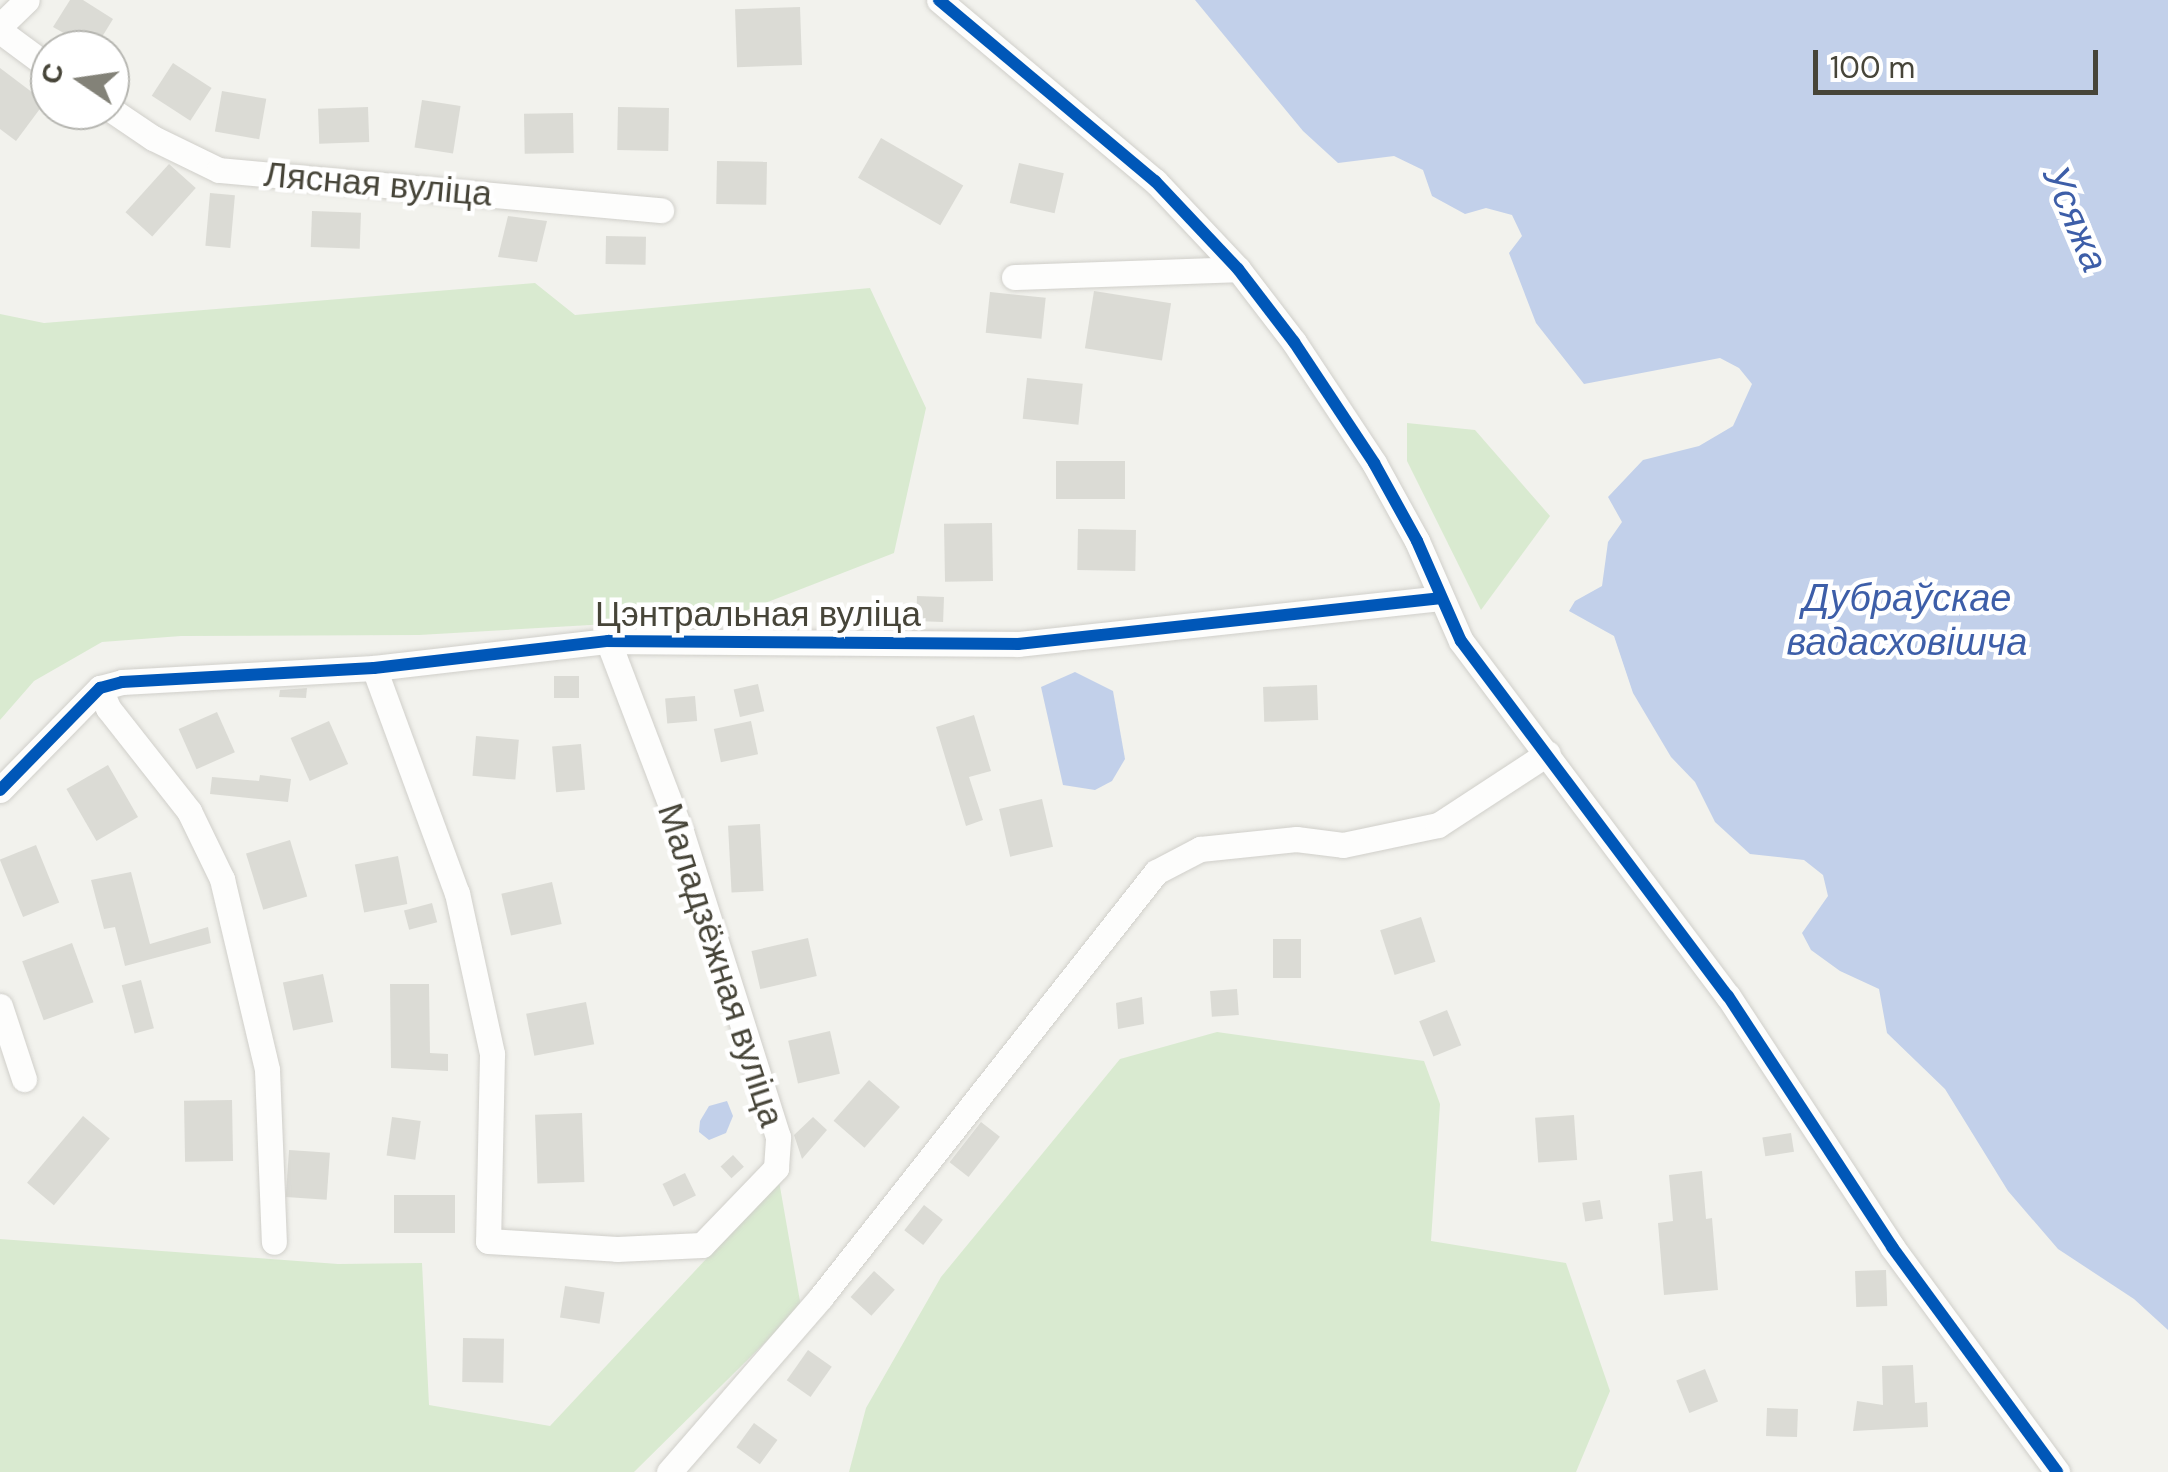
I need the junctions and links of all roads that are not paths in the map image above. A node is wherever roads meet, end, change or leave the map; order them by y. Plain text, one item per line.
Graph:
1 (27, 0) edge
2 (939, 0) edge
3 (0, 28) edge
4 (30, 52) edge
5 (130, 122) edge
6 (661, 210) dead end
7 (1238, 270) junction
8 (1014, 277) dead end
9 (1439, 598) junction
10 (608, 642) junction
11 (374, 668) junction
12 (100, 688) junction
13 (1548, 753) junction
14 (0, 790) edge
15 (0, 1006) edge
16 (24, 1079) dead end
17 (274, 1242) dead end
18 (670, 1472) edge
19 (2057, 1472) edge

1 - 3 street
2 - 7 street
3 - 4 street
5 - 6 street, Лясная вуліца
7 - 8 street
7 - 9 street
9 - 10 street, Цэнтральная вуліца
9 - 13 street
10 - 11 street, Цэнтральная вуліца
10 - 11 street, Маладзёжная вуліца
11 - 12 street, Цэнтральная вуліца
12 - 14 street
12 - 17 street
13 - 18 street
13 - 19 street
15 - 16 street

